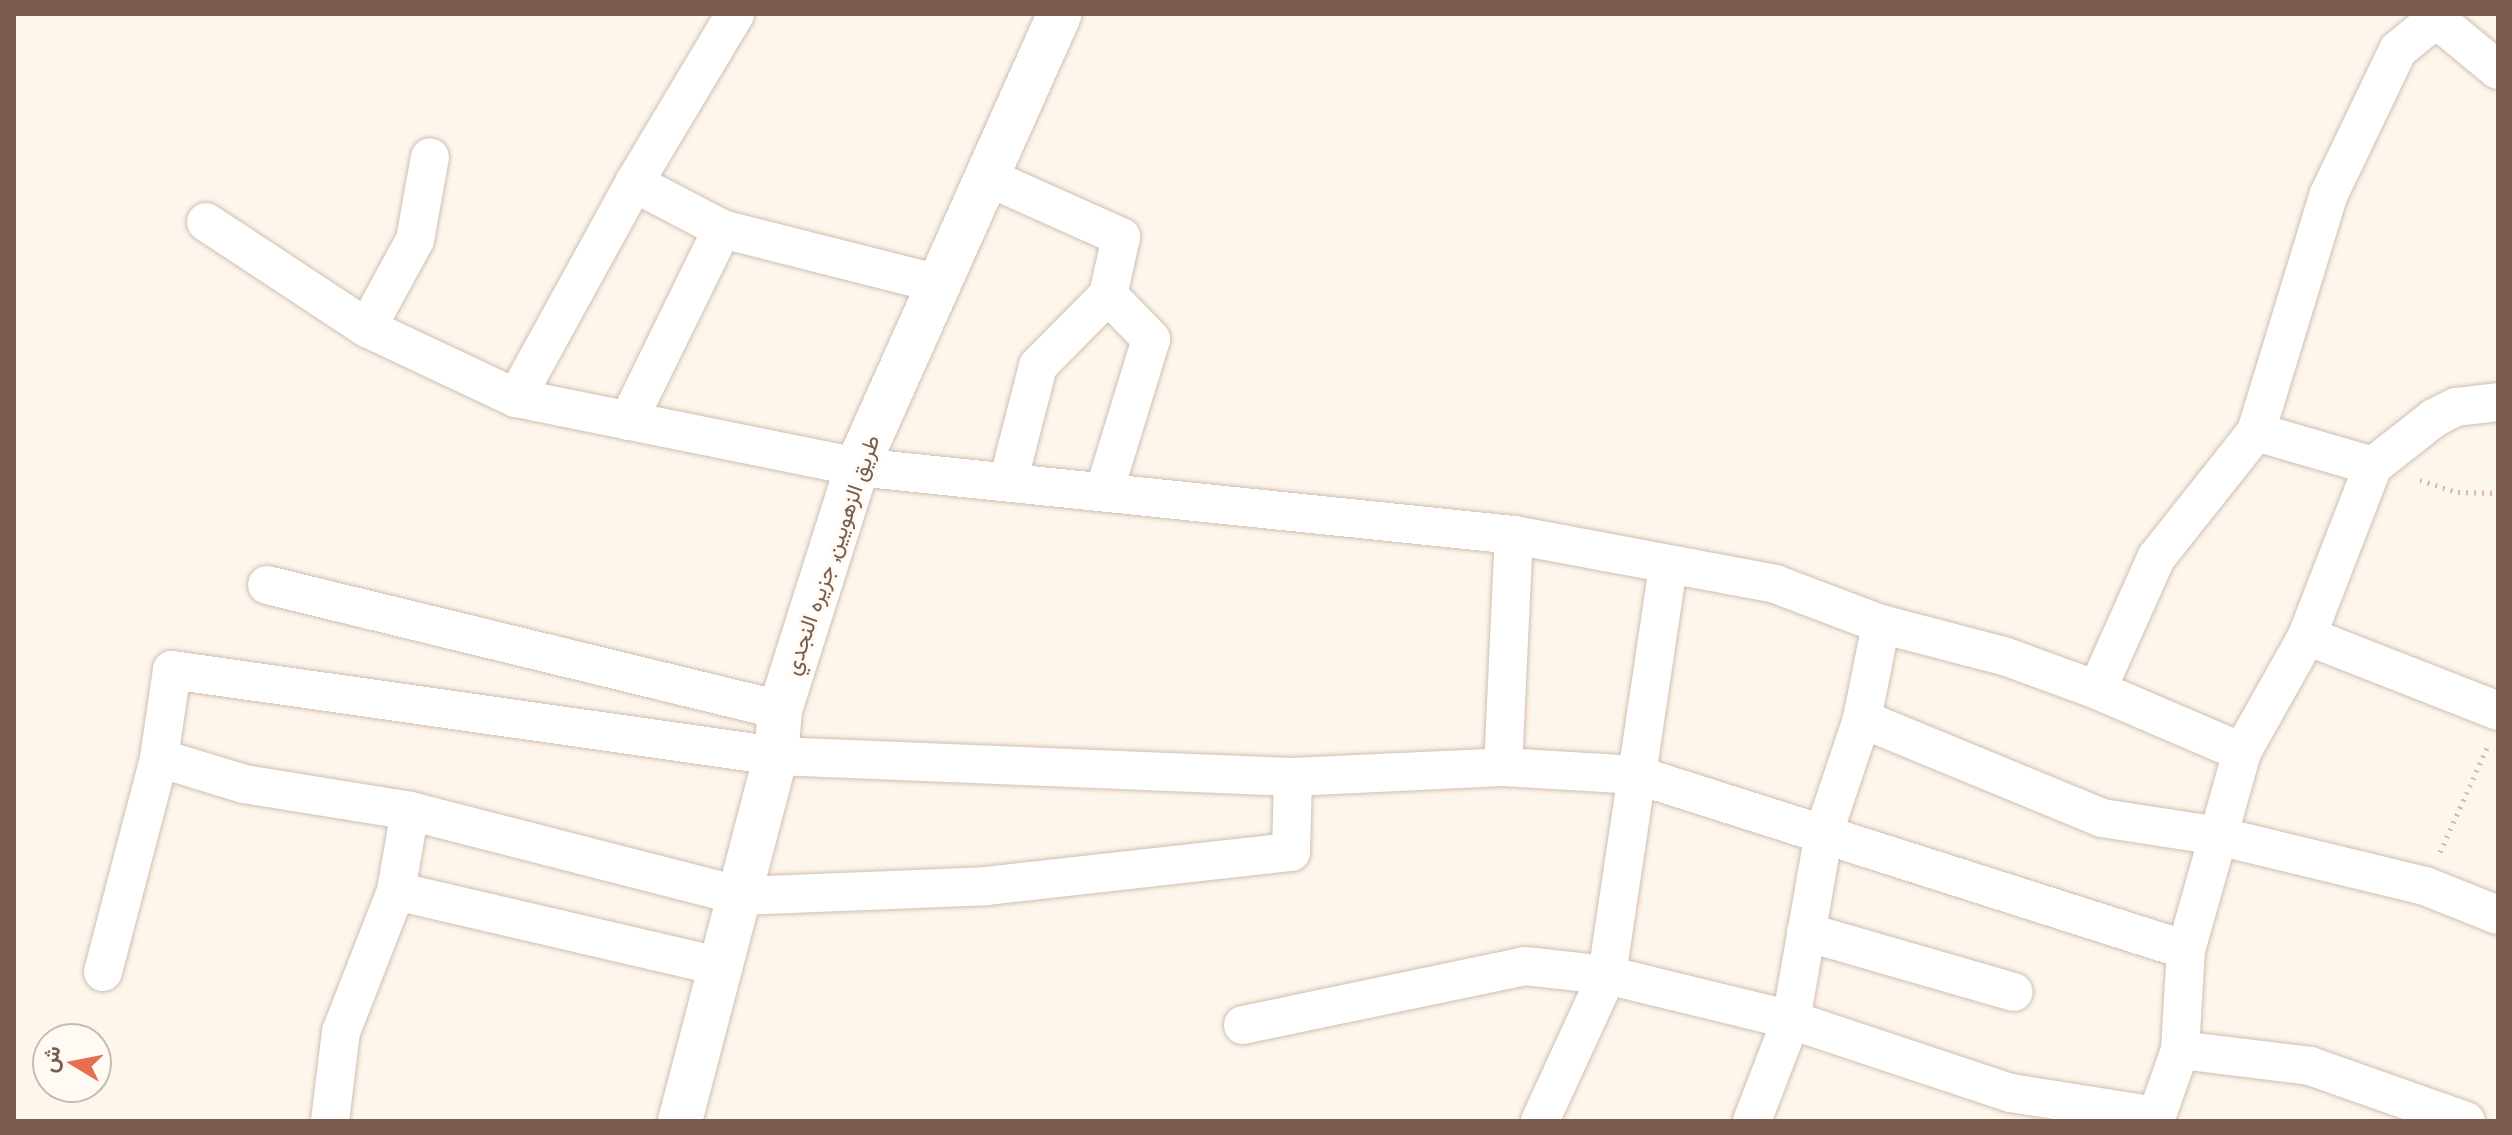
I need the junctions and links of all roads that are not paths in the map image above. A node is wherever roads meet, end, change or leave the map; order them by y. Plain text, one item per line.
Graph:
1 (735, 14) edge
2 (1060, 14) edge
3 (2434, 16) edge
4 (2498, 70) edge
5 (430, 157) dead end
6 (987, 177) junction
7 (634, 183) junction
8 (206, 222) dead end
9 (722, 229) junction
10 (939, 284) junction
11 (1108, 295) junction
12 (367, 328) junction
13 (516, 398) junction
14 (2498, 402) edge
15 (628, 421) junction
16 (2256, 432) junction
17 (2373, 466) junction
18 (857, 467) junction
19 (1008, 482) junction
20 (1104, 492) junction
21 (1514, 535) junction
22 (1668, 565) junction
23 (267, 585) dead end
24 (1881, 624) junction
25 (2307, 636) junction
26 (2097, 690) junction
27 (780, 710) junction
28 (1862, 719) junction
29 (2495, 724) edge
30 (2242, 752) junction
31 (776, 756) junction
32 (159, 758) junction
33 (1503, 767) junction
34 (1637, 775) junction
35 (1293, 777) junction
36 (410, 811) junction
37 (1824, 832) junction
38 (2218, 836) junction
39 (396, 891) junction
40 (741, 896) junction
41 (2498, 915) edge
42 (1806, 932) junction
43 (2186, 950) junction
44 (723, 967) junction
45 (103, 972) dead end
46 (1607, 975) junction
47 (2014, 992) dead end
48 (1791, 1020) junction
49 (1243, 1025) dead end
50 (2180, 1050) junction
51 (2006, 1107) edge
52 (2156, 1118) edge
53 (330, 1121) edge
54 (680, 1121) edge
55 (1540, 1121) edge
56 (1752, 1121) edge
57 (2466, 1121) edge

1 - 7 street
2 - 6 street, طريق الزهويين, جزيره النجدي
3 - 4 street
3 - 16 street
5 - 12 street
6 - 10 street, طريق الزهويين, جزيره النجدي
6 - 11 street
7 - 9 street
7 - 13 street
8 - 12 street
9 - 10 street
9 - 15 street
10 - 18 street, طريق الزهويين, جزيره النجدي
11 - 19 street
11 - 20 street
12 - 13 street
13 - 15 street
14 - 17 street
15 - 18 street
16 - 17 street
16 - 26 street
17 - 25 street
18 - 19 street
18 - 27 street, طريق الزهويين, جزيره النجدي
19 - 20 street
20 - 21 street
21 - 22 street
21 - 33 street
22 - 24 street
22 - 34 street
23 - 27 street
24 - 26 street
24 - 28 street
25 - 29 street
25 - 30 street
26 - 30 street
27 - 31 street, طريق الزهويين, جزيره النجدي
28 - 37 street
28 - 38 street
30 - 38 street
31 - 32 street
31 - 35 street
31 - 40 street, طريق الزهويين, جزيره النجدي
32 - 36 street
32 - 45 street
33 - 34 street
33 - 35 street
34 - 37 street
34 - 46 street
35 - 40 street
36 - 39 street
36 - 40 street
37 - 42 street
37 - 43 street
38 - 41 street
38 - 43 street
39 - 44 street
39 - 53 street
40 - 44 street, طريق الزهويين, جزيره النجدي
42 - 47 street
42 - 48 street
43 - 50 street
44 - 54 street, طريق الزهويين, جزيره النجدي
46 - 48 street
46 - 49 street
46 - 55 street
48 - 51 street
48 - 56 street
50 - 52 street
50 - 57 street
51 - 52 street

